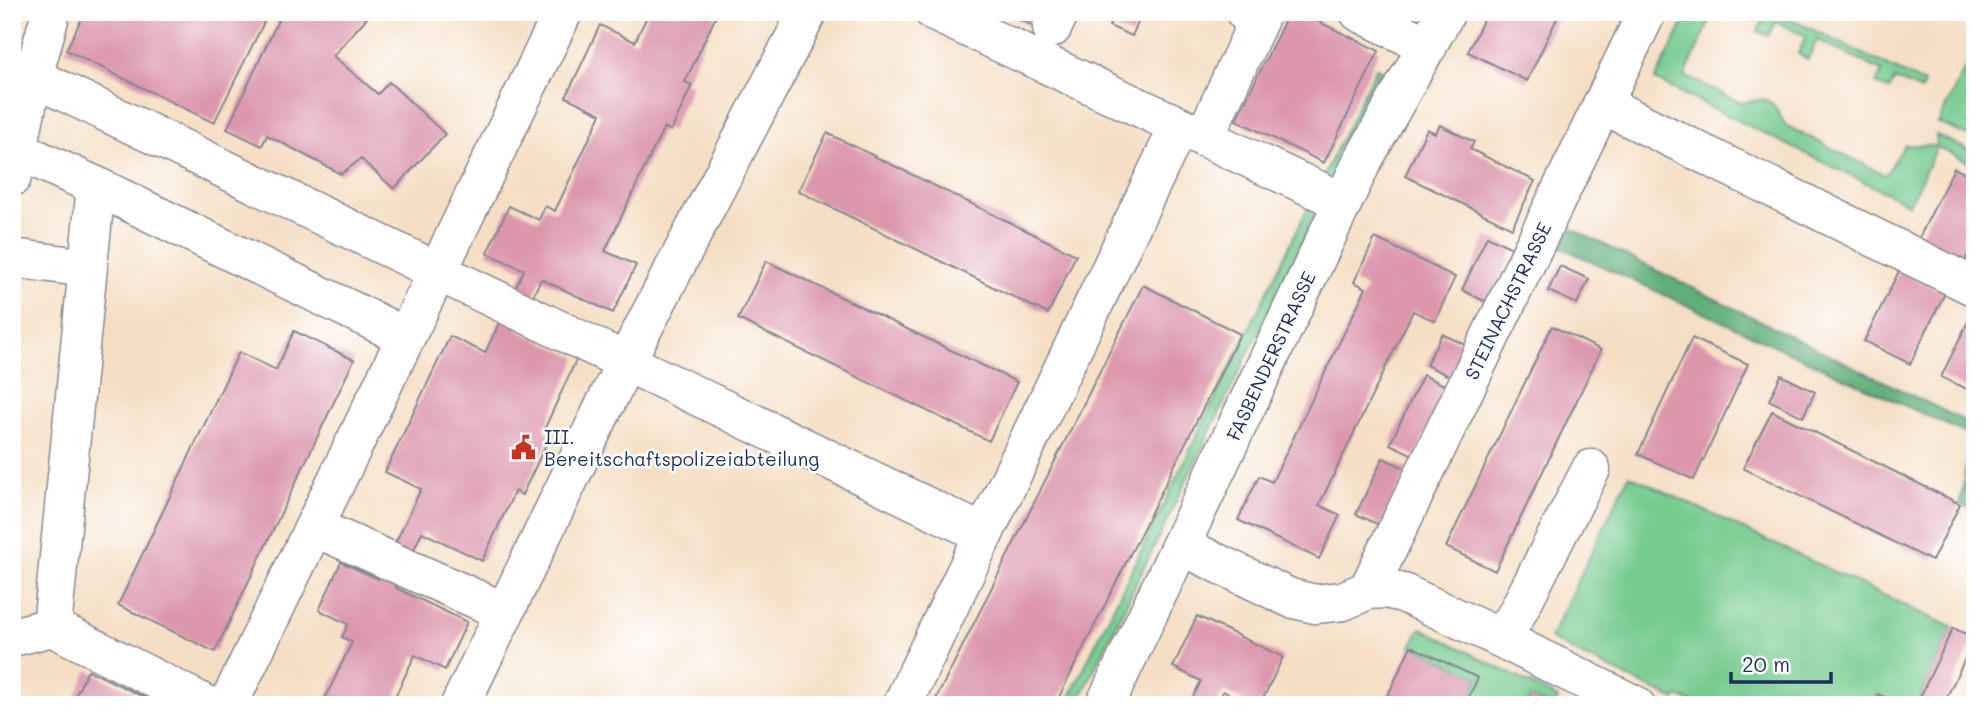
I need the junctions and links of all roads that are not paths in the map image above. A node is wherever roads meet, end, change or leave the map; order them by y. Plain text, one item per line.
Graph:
1 (51, 12) edge
2 (563, 12) edge
3 (808, 12) edge
4 (934, 12) edge
5 (1245, 12) edge
6 (1359, 12) edge
7 (1446, 12) edge
8 (1647, 12) edge
9 (1429, 46) junction
10 (33, 77) junction
11 (1602, 104) junction
12 (1191, 132) junction
13 (15, 164) edge
14 (96, 186) junction
15 (1343, 202) junction
16 (12, 258) edge
17 (88, 268) junction
18 (438, 272) junction
19 (1975, 287) edge
20 (406, 337) junction
21 (626, 361) junction
22 (1591, 469) dead end
23 (314, 527) junction
24 (984, 534) junction
25 (1182, 546) junction
26 (1368, 590) junction
27 (505, 612) junction
28 (52, 627) junction
29 (12, 637) edge
30 (1498, 637) junction
31 (207, 705) edge
32 (228, 705) edge
33 (460, 705) edge
34 (902, 705) edge
35 (1105, 705) edge
36 (1635, 705) edge

1 - 10 street
2 - 18 street
3 - 21 street
4 - 12 street
5 - 12 street
6 - 9 street
7 - 9 street, FASBENDERSTRASSE
8 - 11 street, STEINACHSTRASSE
9 - 15 street, FASBENDERSTRASSE
10 - 13 street
10 - 18 street
11 - 19 street
11 - 26 street, STEINACHSTRASSE
12 - 15 street
12 - 24 street
13 - 14 street
14 - 17 street
14 - 20 street
15 - 25 street, FASBENDERSTRASSE
16 - 17 street
17 - 28 street
18 - 20 street
18 - 21 street
20 - 23 street
21 - 24 street
21 - 27 street
22 - 30 street
23 - 27 street
23 - 32 street
24 - 34 street
25 - 26 street
25 - 35 street, FASBENDERSTRASSE
26 - 30 street
27 - 33 street
28 - 29 street
28 - 31 street
30 - 36 street

